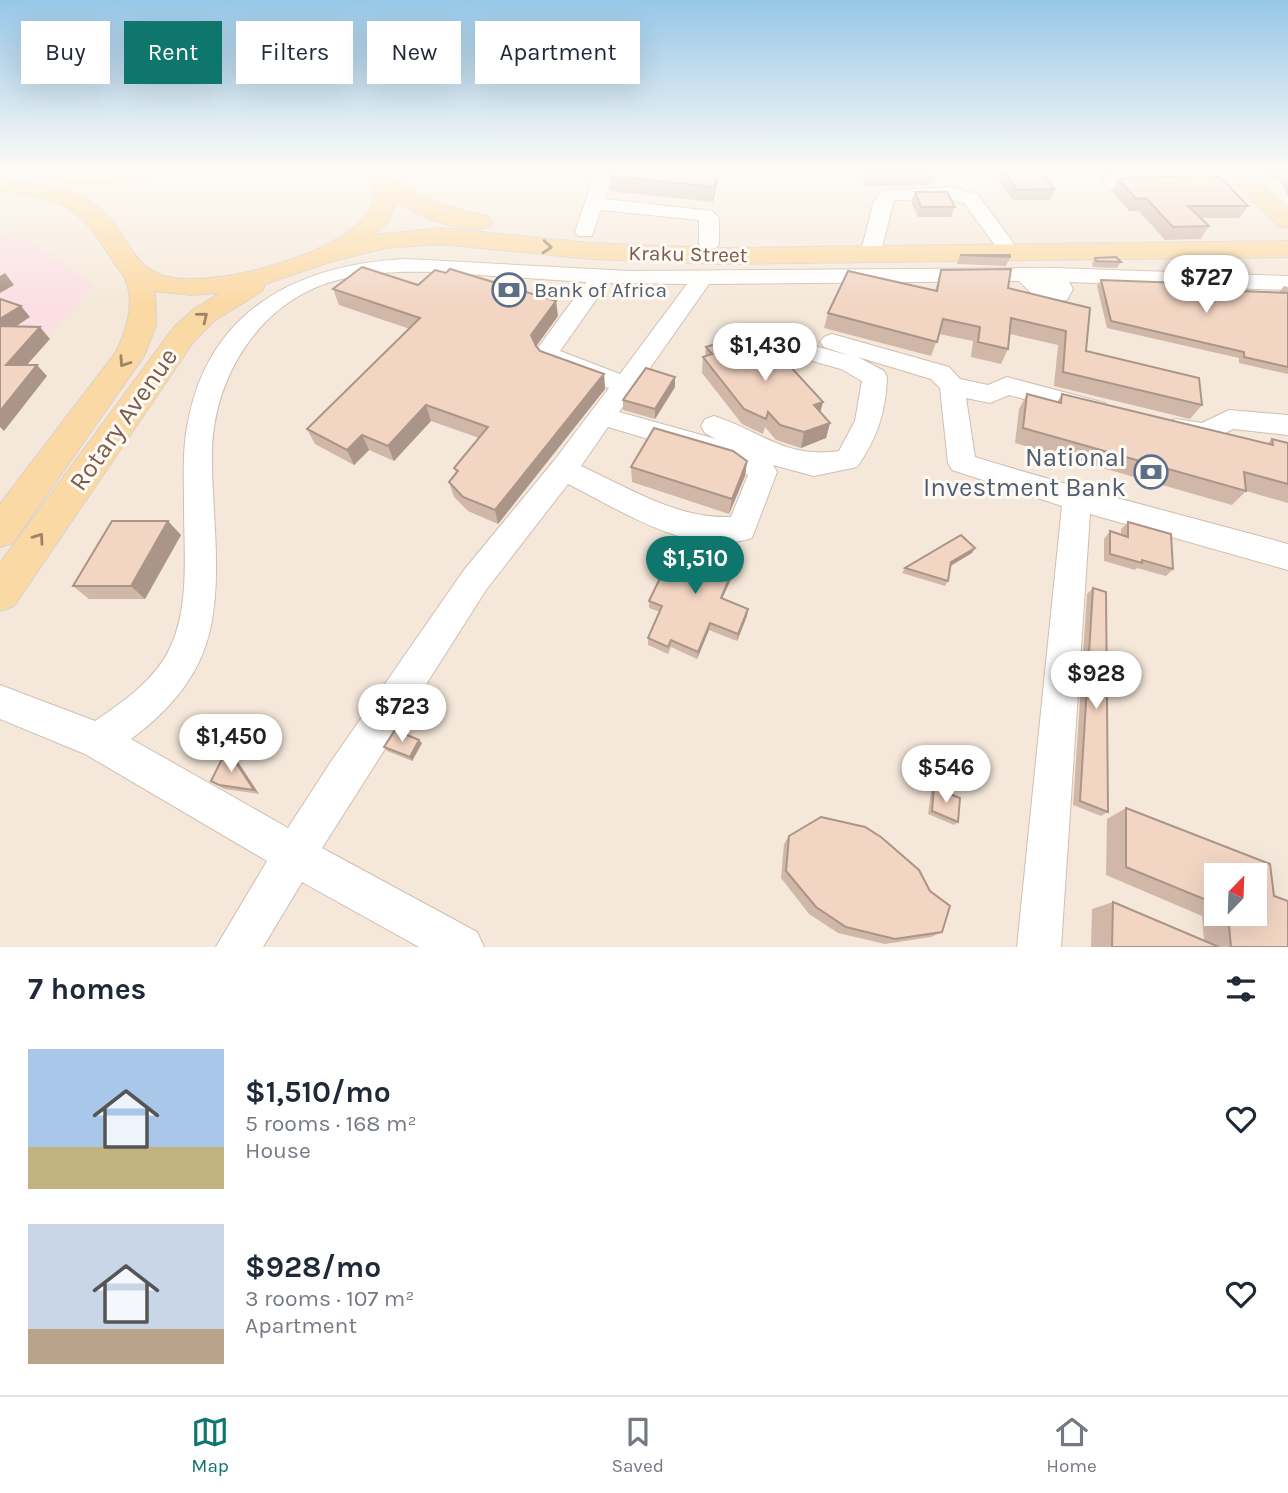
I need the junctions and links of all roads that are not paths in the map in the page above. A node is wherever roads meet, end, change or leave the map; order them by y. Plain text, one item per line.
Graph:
1 (91, 216) edge
2 (116, 216) edge
3 (379, 216) edge
4 (452, 216) edge
5 (590, 216) edge
6 (707, 216) edge
7 (880, 216) edge
8 (984, 216) edge
9 (108, 231) junction
10 (585, 232) junction
11 (709, 244) junction
12 (1288, 248) edge
13 (871, 251) junction
14 (835, 252) junction
15 (1010, 252) junction
16 (334, 253) junction
17 (274, 274) junction
18 (138, 275) junction
19 (602, 276) junction
20 (704, 276) junction
21 (1288, 283) edge
22 (760, 332) dead end
23 (808, 335) dead end
24 (625, 385) junction
25 (952, 386) junction
26 (601, 416) junction
27 (1288, 425) edge
28 (715, 426) dead end
29 (563, 470) junction
30 (1077, 500) junction
31 (0, 532) edge
32 (1288, 557) edge
33 (0, 594) edge
34 (0, 702) edge
35 (97, 741) junction
36 (294, 856) junction
37 (237, 947) edge
38 (462, 947) edge
39 (1039, 947) edge

1 - 9 main road
2 - 9 main road
3 - 16 main road
4 - 10 main road, Kraku Street
5 - 10 street
6 - 11 street
7 - 13 street
8 - 15 street
9 - 18 main road
10 - 11 main road, Kraku Street
11 - 14 main road, Kraku Street
12 - 15 main road, Kraku Street
13 - 14 main road, Kraku Street
13 - 15 main road, Kraku Street
16 -> 14 main road, Kraku Street
16 - 17 main road
17 - 18 main road
33 -> 17 main road, Rotary Avenue
18 -> 31 main road, Rotary Avenue
19 - 20 street
19 - 24 street
19 - 35 street
20 - 21 street
20 - 24 street
22 - 28 street
23 - 25 street
24 - 26 street
25 - 27 street
25 - 30 street
26 - 29 street
26 - 29 street
29 - 36 street
30 - 32 street
30 - 39 street
34 - 35 street
35 - 36 street
36 - 37 street
36 - 38 street

